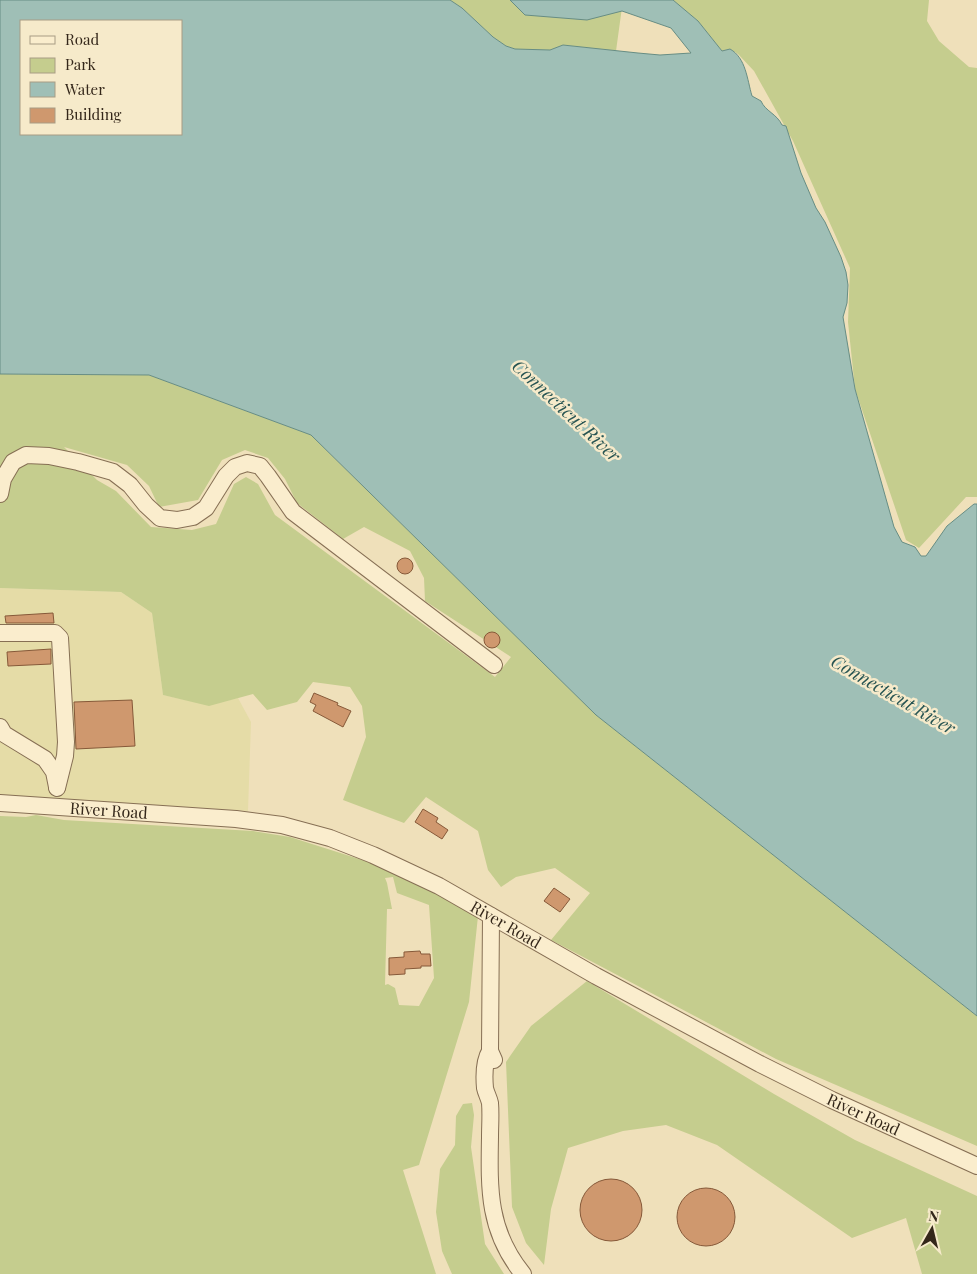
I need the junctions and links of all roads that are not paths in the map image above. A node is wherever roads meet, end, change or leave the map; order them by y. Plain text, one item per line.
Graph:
1 (0, 494) edge
2 (0, 633) edge
3 (494, 665) dead end
4 (0, 727) edge
5 (57, 788) junction
6 (0, 803) edge
7 (58, 807) junction
8 (491, 916) junction
9 (977, 1166) edge
10 (523, 1274) edge

1 - 3 street
2 - 5 street
4 - 5 street
5 - 7 street
6 - 7 street, River Road
7 - 8 street, River Road
8 - 9 street, River Road
8 - 10 street

